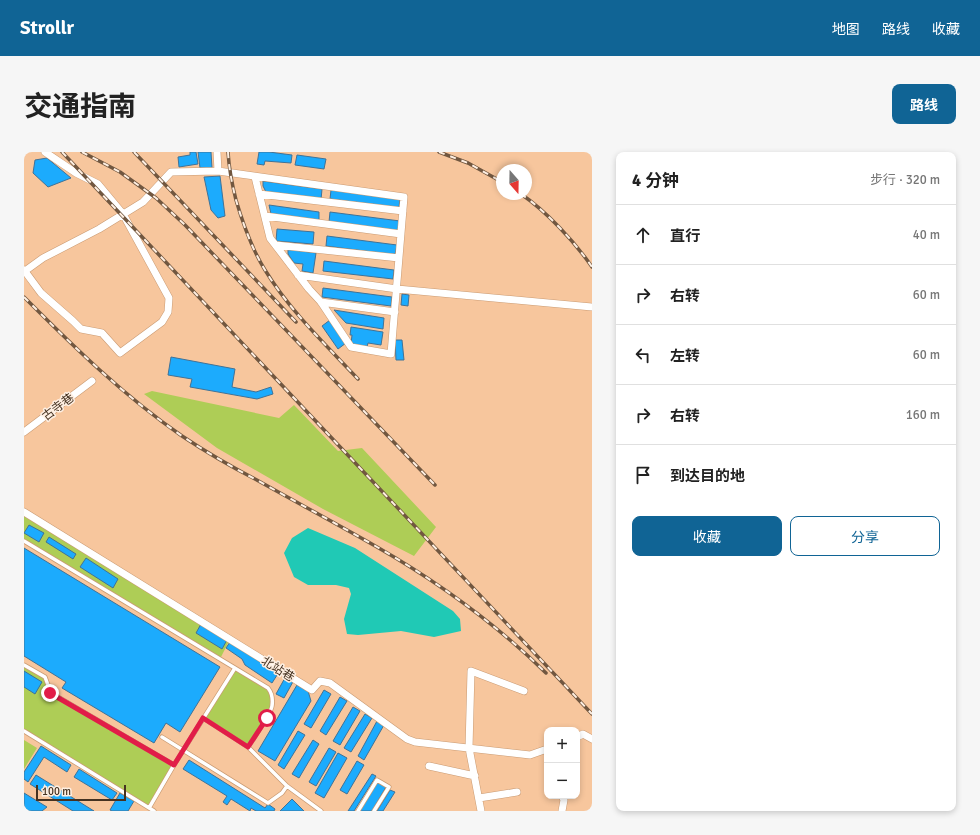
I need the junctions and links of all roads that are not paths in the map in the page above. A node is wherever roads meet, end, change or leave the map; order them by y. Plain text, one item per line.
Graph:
1 (45, 152) edge
2 (217, 152) edge
3 (218, 172) junction
4 (255, 176) junction
5 (259, 194) junction
6 (403, 211) junction
7 (123, 214) junction
8 (265, 216) junction
9 (401, 234) junction
10 (276, 245) junction
11 (399, 258) junction
12 (24, 271) edge
13 (298, 274) junction
14 (396, 289) junction
15 (321, 302) junction
16 (592, 307) edge
17 (395, 312) junction
18 (92, 381) dead end
19 (24, 432) edge
20 (24, 512) edge
21 (24, 541) edge
22 (24, 665) edge
23 (235, 668) junction
24 (524, 691) dead end
25 (203, 718) junction
26 (24, 731) edge
27 (580, 736) edge
28 (162, 737) dead end
29 (592, 739) edge
30 (248, 747) junction
31 (469, 748) junction
32 (183, 750) junction
33 (544, 750) edge
34 (174, 765) junction
35 (429, 766) dead end
36 (474, 776) junction
37 (287, 786) junction
38 (517, 792) dead end
39 (479, 798) junction
40 (564, 799) edge
41 (149, 808) junction
42 (154, 811) edge
43 (321, 811) edge
44 (358, 811) edge
45 (374, 811) edge
46 (481, 811) edge
47 (562, 811) edge

1 - 7 street
2 - 3 street
3 - 4 street
3 - 7 street
4 - 5 street
4 - 6 street
5 - 6 street
5 - 8 street
6 - 9 street
7 - 12 street
7 - 12 street
8 - 9 street
8 - 10 street
9 - 11 street
10 - 11 street
10 - 13 street
11 - 14 street
13 - 14 street
13 - 15 street
14 - 16 street
14 - 17 street
15 - 17 street
15 - 17 street
18 - 19 street, 古寺巷
20 - 31 street, 北站巷
21 - 23 lane
22 - 34 lane
23 - 25 lane
23 - 30 lane
24 - 31 street
25 - 30 lane
25 - 32 lane
26 - 41 lane
27 - 29 street
28 - 32 lane
30 - 37 lane
31 - 33 street, 北站巷
31 - 36 street
32 - 34 lane
32 - 37 lane
34 - 41 lane
35 - 36 street
36 - 39 street
37 - 43 lane
38 - 39 street
39 - 46 street
40 - 47 street
41 - 42 lane
44 - 45 lane

